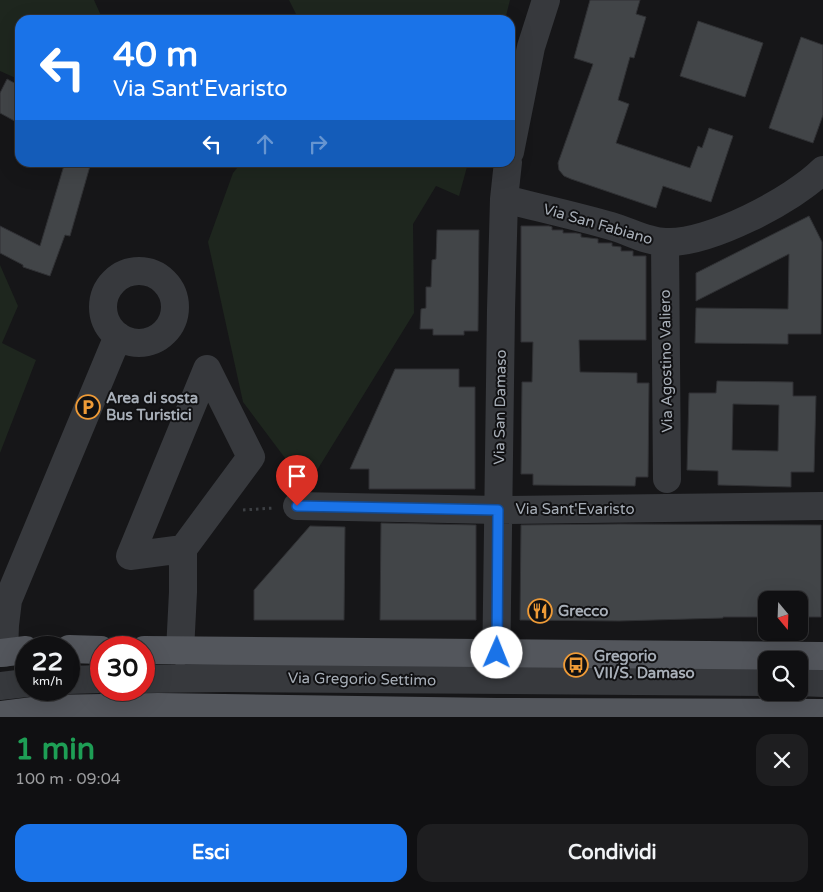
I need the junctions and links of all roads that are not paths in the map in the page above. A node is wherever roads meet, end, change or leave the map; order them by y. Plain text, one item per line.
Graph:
1 (546, 0) edge
2 (515, 127) edge
3 (507, 167) edge
4 (823, 170) edge
5 (504, 199) junction
6 (665, 242) junction
7 (118, 336) dead end
8 (667, 479) dead end
9 (297, 506) road end
10 (823, 506) edge
11 (498, 510) junction
12 (183, 549) junction
13 (155, 650) edge
14 (180, 651) junction
15 (10, 652) edge
16 (242, 652) junction
17 (497, 653) junction
18 (823, 656) edge
19 (228, 678) junction
20 (155, 679) edge
21 (496, 681) junction
22 (758, 682) edge
23 (808, 682) edge
24 (823, 683) edge
25 (15, 684) edge
26 (0, 686) edge
27 (266, 709) junction
28 (823, 713) edge
29 (497, 714) edge
30 (0, 715) edge

1 - 2 street
3 - 5 street, Via San Damaso
4 - 6 street, Via San Fabiano
5 - 6 street, Via San Fabiano
5 - 11 street, Via San Damaso
6 - 8 street, Via Agostino Valiero
7 - 15 street
9 - 11 street, Via Sant'Evaristo
10 - 11 street, Via Sant'Evaristo
11 - 17 street, Via San Damaso
12 - 12 street
12 - 14 street
13 - 14 main road, Via Gregorio Settimo
14 - 16 main road, Via Gregorio Settimo
16 - 17 main road, Via Gregorio Settimo
16 - 19 street
17 - 18 main road, Via Gregorio Settimo
17 - 21 street
19 - 20 street, Via Gregorio Settimo
19 - 21 street, Via Gregorio Settimo
19 - 27 street, Via Gregorio Settimo
21 - 22 street, Via Gregorio Settimo
21 - 29 street
23 - 24 street
25 - 26 street
27 - 29 main road, Via Gregorio Settimo
27 - 30 main road, Via Gregorio Settimo
28 - 29 main road, Via Gregorio Settimo

